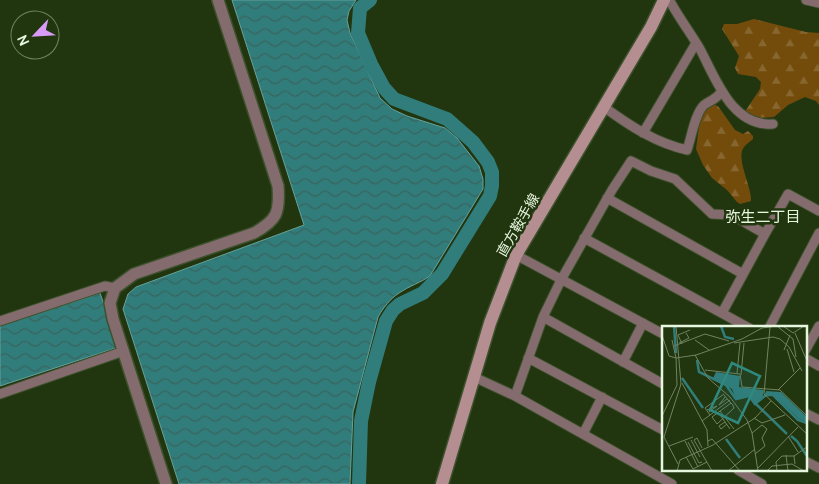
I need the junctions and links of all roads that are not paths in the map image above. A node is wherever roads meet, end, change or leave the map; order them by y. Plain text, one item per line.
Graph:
1 (218, 0) edge
2 (806, 0) edge
3 (664, 1) edge
4 (819, 3) edge
5 (696, 43) junction
6 (722, 90) junction
7 (604, 108) junction
8 (773, 124) dead end
9 (643, 133) junction
10 (607, 198) junction
11 (819, 211) edge
12 (819, 233) edge
13 (765, 234) junction
14 (584, 238) junction
15 (516, 255) junction
16 (743, 274) junction
17 (561, 280) junction
18 (115, 288) junction
19 (722, 313) junction
20 (543, 317) junction
21 (0, 321) edge
22 (644, 323) junction
23 (745, 326) edge
24 (770, 326) edge
25 (819, 326) edge
26 (662, 333) edge
27 (806, 349) edge
28 (124, 351) junction
29 (528, 358) junction
30 (806, 359) edge
31 (623, 362) junction
32 (819, 366) edge
33 (474, 377) junction
34 (662, 383) edge
35 (0, 394) edge
36 (515, 396) junction
37 (602, 397) junction
38 (806, 414) edge
39 (819, 420) edge
40 (662, 429) edge
41 (583, 434) junction
42 (806, 462) edge
43 (819, 468) edge
44 (741, 472) edge
45 (166, 484) edge
46 (442, 484) edge
47 (672, 484) edge
48 (762, 484) edge

1 - 18 street
2 - 4 street
3 - 5 street
3 - 7 main road, 直方鞍手線
5 - 6 street
5 - 9 street
6 - 8 street
6 - 9 street
7 - 9 street
7 - 15 main road, 直方鞍手線
10 - 13 street
10 - 14 street
10 - 16 street
11 - 13 street
12 - 24 street
13 - 16 street
14 - 17 street
14 - 19 street
15 - 17 street
15 - 33 main road, 直方鞍手線
16 - 19 street
17 - 20 street
17 - 22 street
18 - 21 street
18 - 28 street
19 - 23 street
20 - 29 street
20 - 31 street
22 - 26 street
22 - 31 street
25 - 27 street
28 - 35 street
28 - 45 street
29 - 36 street
29 - 37 street
30 - 32 street
31 - 34 street
33 - 36 street
33 - 46 main road, 直方鞍手線
36 - 41 street
37 - 40 street
37 - 41 street
38 - 39 street
41 - 47 street
42 - 43 street
44 - 48 street

